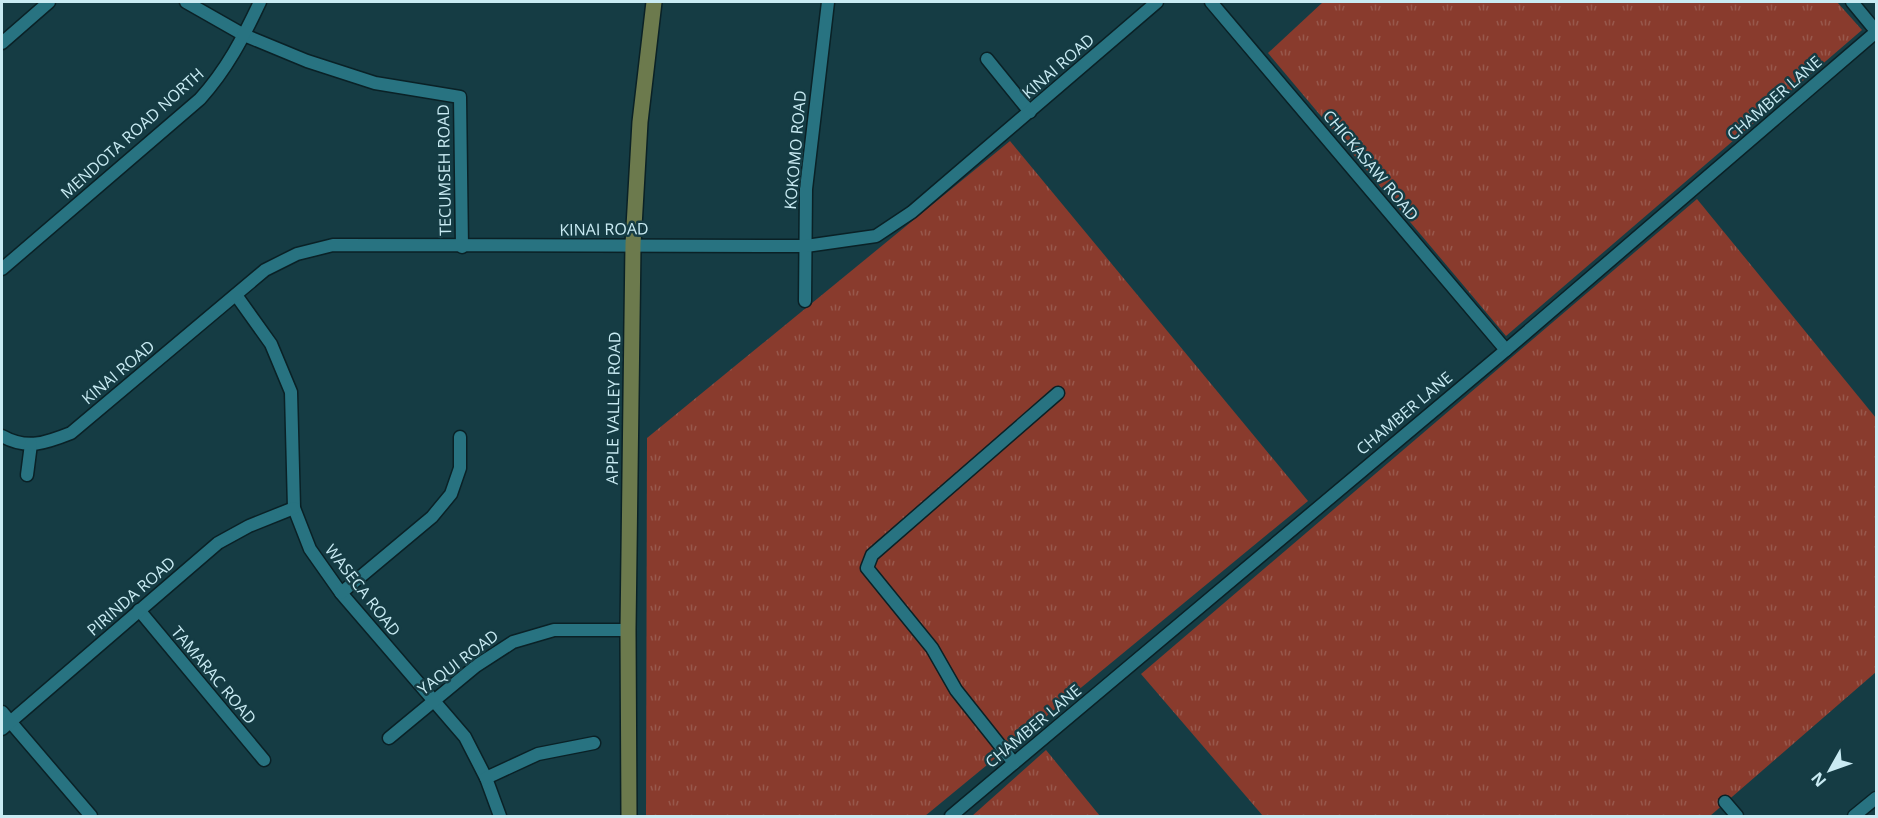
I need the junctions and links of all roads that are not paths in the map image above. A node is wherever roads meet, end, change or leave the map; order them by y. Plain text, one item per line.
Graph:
1 (49, 2) edge
2 (186, 2) edge
3 (260, 2) edge
4 (654, 2) edge
5 (828, 2) edge
6 (1157, 2) edge
7 (1211, 2) edge
8 (1852, 2) edge
9 (1876, 32) edge
10 (244, 35) junction
11 (2, 43) edge
12 (987, 59) dead end
13 (1030, 112) junction
14 (633, 244) junction
15 (806, 246) junction
16 (462, 247) junction
17 (2, 269) edge
18 (236, 295) junction
19 (805, 301) dead end
20 (1506, 350) junction
21 (1058, 393) dead end
22 (2, 436) edge
23 (460, 437) dead end
24 (31, 444) junction
25 (27, 476) dead end
26 (294, 508) junction
27 (341, 592) junction
28 (139, 610) junction
29 (628, 630) junction
30 (434, 702) junction
31 (4, 721) edge
32 (389, 738) dead end
33 (594, 743) dead end
34 (264, 760) dead end
35 (1014, 763) junction
36 (486, 778) junction
37 (1876, 798) edge
38 (1725, 802) dead end
39 (91, 816) edge
40 (500, 816) edge
41 (629, 816) edge
42 (951, 816) edge
43 (1737, 816) edge
44 (1854, 816) edge

1 - 11 street
2 - 10 street, TECUMSEH ROAD
3 - 10 street, MENDOTA ROAD NORTH
4 - 14 main road, APPLE VALLEY ROAD
5 - 15 street, KOKOMO ROAD
6 - 13 street, KINAI ROAD
7 - 20 street, CHICKASAW ROAD
8 - 9 street
9 - 20 street, CHAMBER LANE
10 - 16 street, TECUMSEH ROAD
10 - 17 street, MENDOTA ROAD NORTH
12 - 13 street
13 - 15 street, KINAI ROAD
14 - 15 street, KINAI ROAD
14 - 16 street, KINAI ROAD
14 - 29 main road, APPLE VALLEY ROAD
15 - 19 street, KOKOMO ROAD
16 - 18 street, KINAI ROAD
18 - 24 street, KINAI ROAD
18 - 26 street, WASECA ROAD
20 - 35 street, CHAMBER LANE
21 - 35 street
22 - 24 street, KINAI ROAD
23 - 27 street
24 - 25 street
26 - 27 street, WASECA ROAD
26 - 28 street, PIRINDA ROAD
27 - 30 street, WASECA ROAD
28 - 31 street, PIRINDA ROAD
28 - 34 street, TAMARAC ROAD
29 - 30 street, YAQUI ROAD
29 - 41 main road, APPLE VALLEY ROAD
30 - 32 street, YAQUI ROAD
30 - 36 street, WASECA ROAD
31 - 39 street
33 - 36 street
35 - 42 street, CHAMBER LANE
36 - 40 street, WASECA ROAD
37 - 44 street
38 - 43 street

